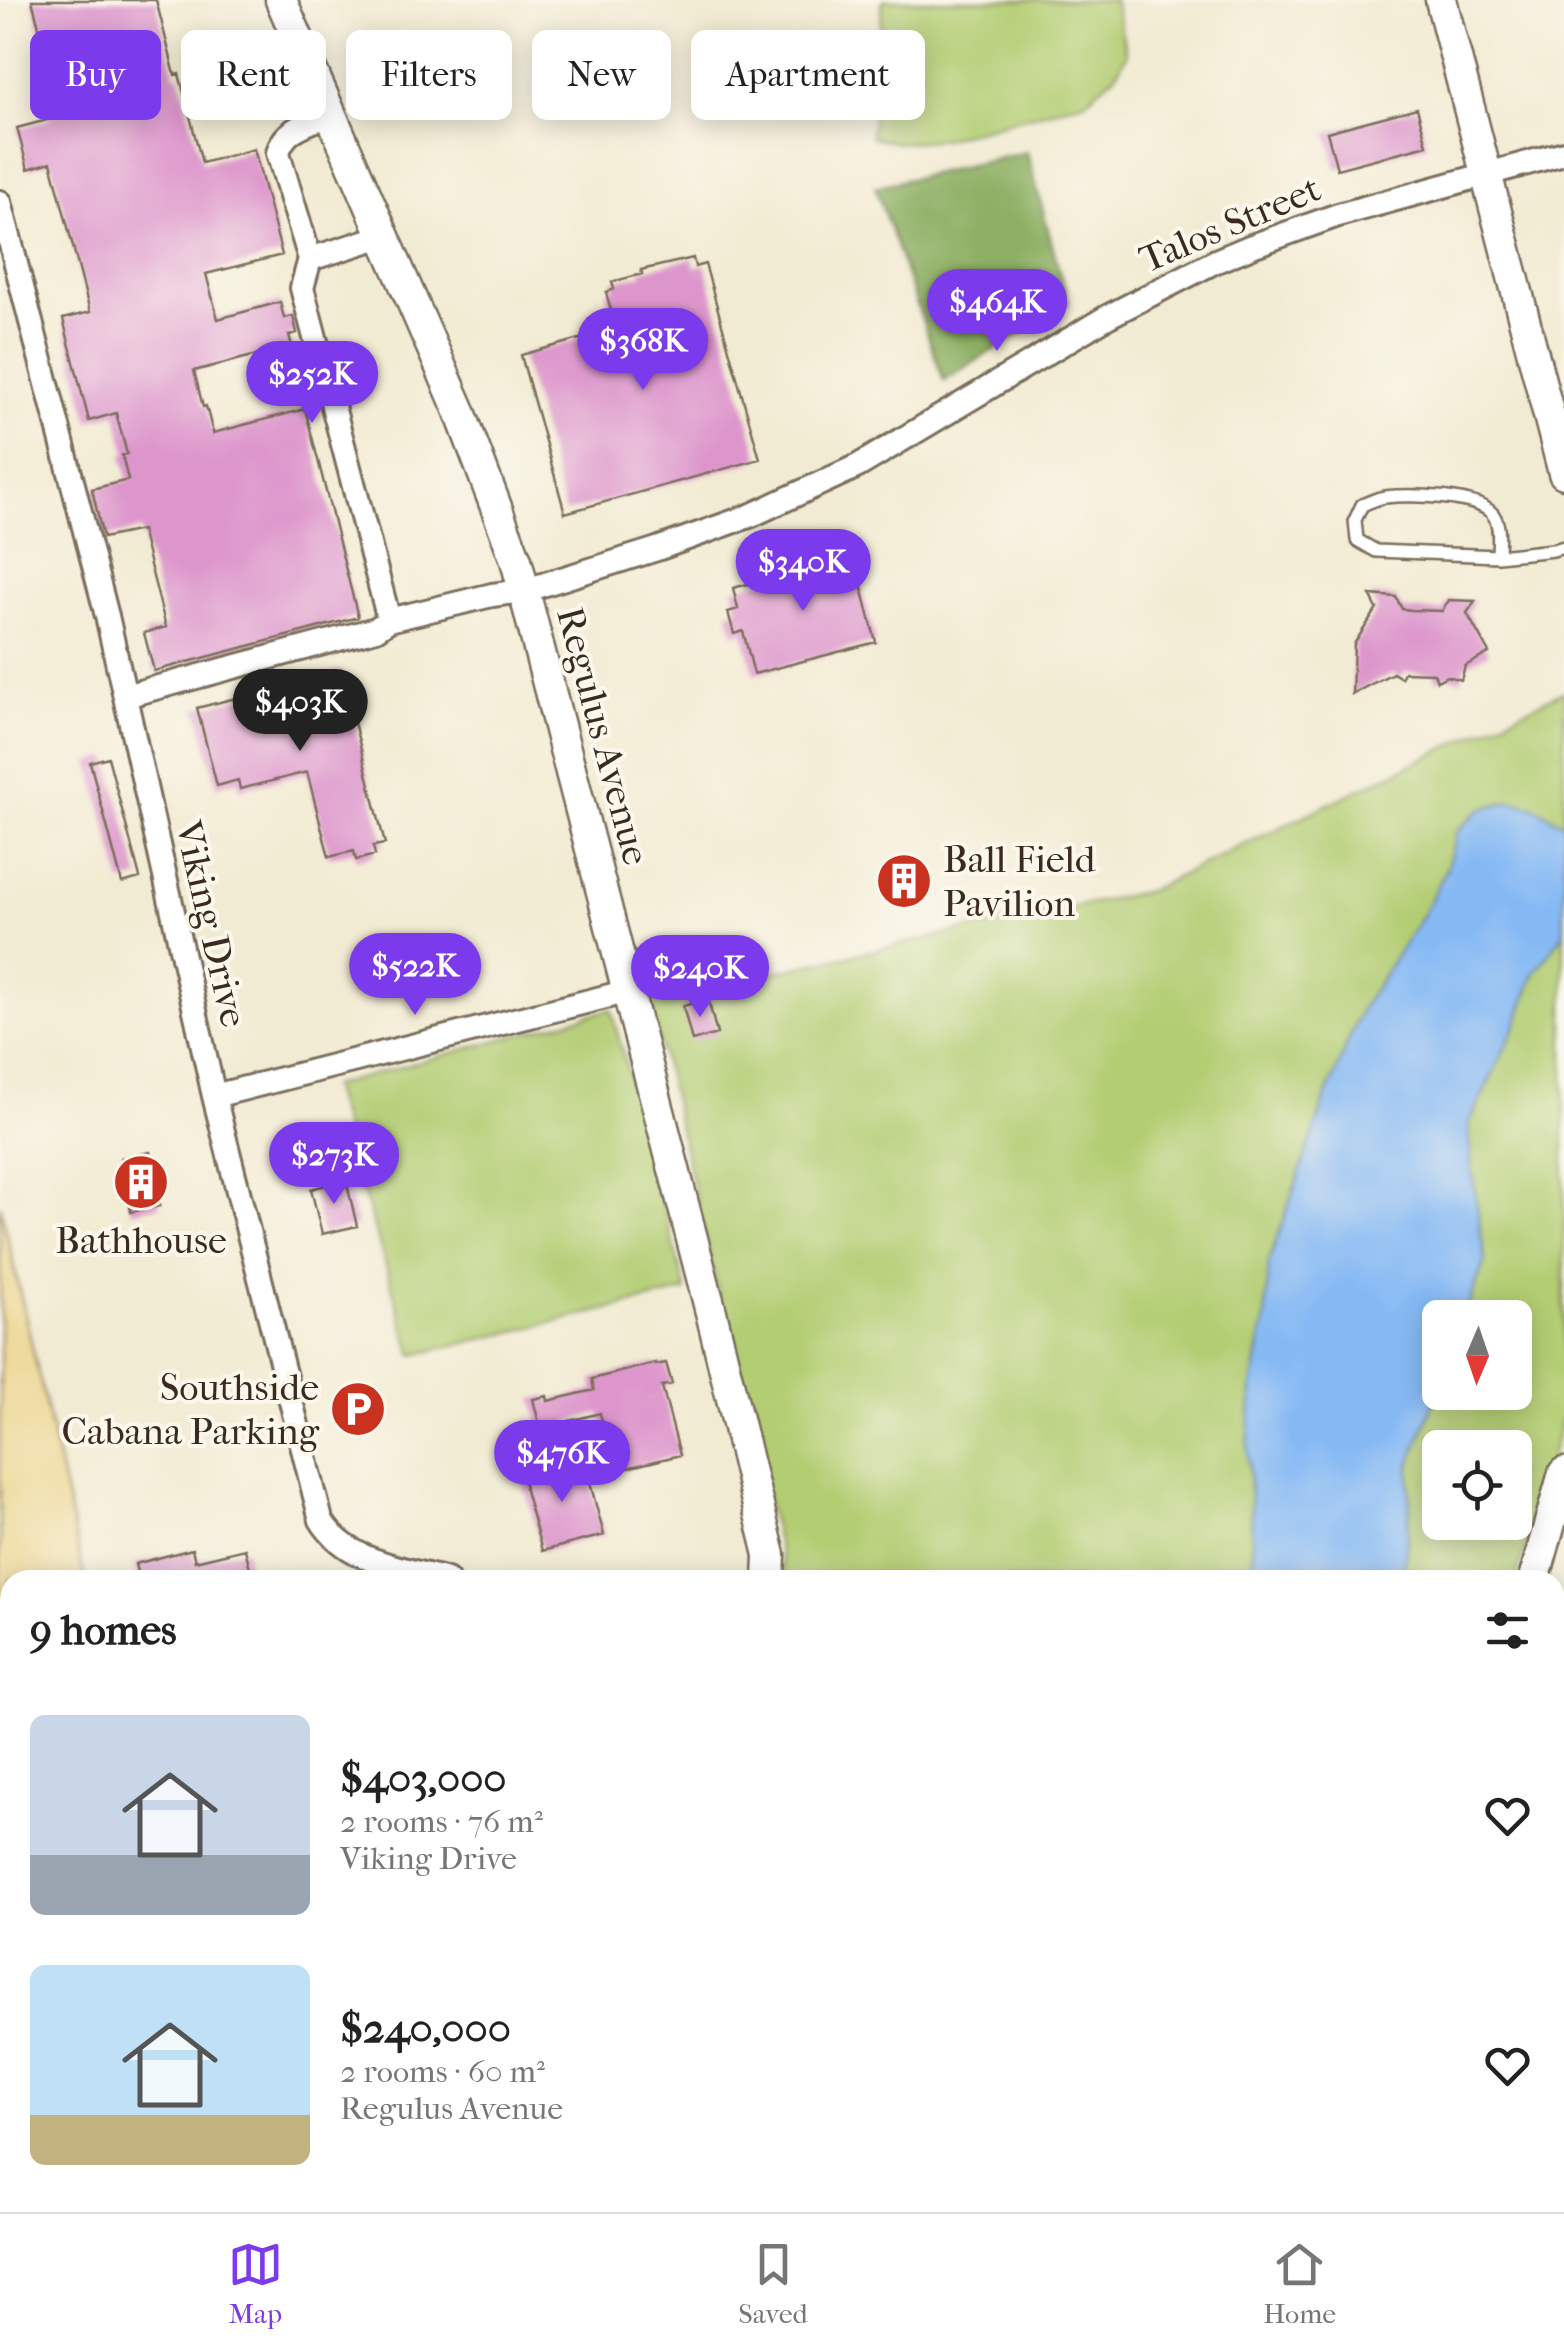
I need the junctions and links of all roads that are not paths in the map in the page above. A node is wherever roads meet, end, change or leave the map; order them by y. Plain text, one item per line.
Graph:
1 (281, 0) edge
2 (1442, 0) edge
3 (331, 114) junction
4 (1564, 153) edge
5 (1486, 173) junction
6 (0, 202) edge
7 (383, 236) junction
8 (310, 260) junction
9 (1564, 473) edge
10 (1564, 547) edge
11 (1498, 556) junction
12 (523, 591) junction
13 (389, 620) junction
14 (125, 696) junction
15 (629, 991) junction
16 (214, 1096) junction
17 (1564, 1473) edge
18 (410, 1570) edge
19 (772, 1570) edge
20 (1537, 1570) edge

1 - 3 street, Regulus Avenue
2 - 5 street
3 - 7 street, Regulus Avenue
3 - 8 street
4 - 5 street, Talos Street
5 - 9 street
5 - 12 street, Talos Street
6 - 14 street, Viking Drive
7 - 8 street
7 - 12 street, Regulus Avenue
8 - 13 street
10 - 11 lane
11 - 11 lane
12 - 13 street, Talos Street
12 - 15 street, Regulus Avenue
13 - 14 street, Talos Street
14 - 16 street, Viking Drive
15 - 16 street
15 - 19 street, Regulus Avenue
16 - 18 street, Viking Drive
17 - 20 street

